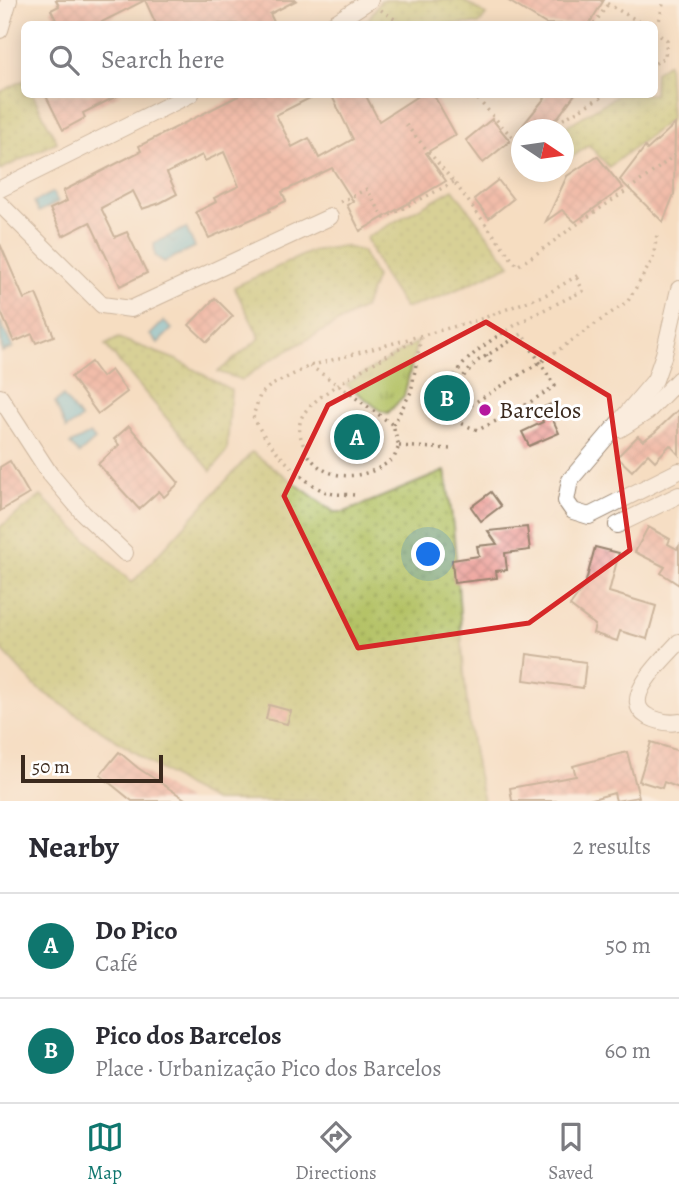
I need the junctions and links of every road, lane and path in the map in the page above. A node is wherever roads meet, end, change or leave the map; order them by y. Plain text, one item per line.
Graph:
1 (9, 0) edge
2 (601, 0) edge
3 (664, 0) edge
4 (373, 4) edge
5 (608, 4) junction
6 (339, 21) edge
7 (398, 21) edge
8 (596, 21) edge
9 (638, 21) edge
10 (658, 22) edge
11 (0, 30) edge
12 (658, 34) edge
13 (658, 61) edge
14 (183, 98) edge
15 (477, 98) edge
16 (599, 98) edge
17 (564, 119) edge
18 (406, 125) dead end
19 (511, 136) edge
20 (679, 151) edge
21 (454, 182) junction
22 (0, 189) edge
23 (340, 202) dead end
24 (0, 204) edge
25 (330, 217) dead end
26 (657, 234) dead end
27 (679, 289) edge
28 (421, 337) junction
29 (486, 354) junction
30 (541, 361) junction
31 (492, 365) dead end
32 (310, 366) junction
33 (679, 379) edge
34 (338, 385) junction
35 (450, 391) junction
36 (0, 397) edge
37 (513, 402) dead end
38 (519, 410) junction
39 (453, 416) junction
40 (393, 425) junction
41 (606, 437) junction
42 (399, 446) junction
43 (452, 449) dead end
44 (679, 471) edge
45 (354, 495) dead end
46 (679, 495) edge
47 (617, 525) dead end
48 (125, 552) dead end
49 (679, 642) edge
50 (679, 722) edge

1 - 11 street
2 - 5 path
3 - 10 path
4 - 6 street
4 - 7 path
5 - 8 path
5 - 9 path
12 - 13 path
14 - 22 street
15 - 19 path
16 - 17 path
18 - 21 path
20 - 21 path
21 - 23 path
24 - 25 street
26 - 30 path
27 - 41 street
28 - 32 path
28 - 34 path
28 - 35 path
28 - 40 path
29 - 30 path
29 - 31 path
29 - 35 path
30 - 38 path
30 - 39 path
32 - 34 path
32 - 45 path
33 - 41 street
34 - 40 path
34 - 42 path
35 - 39 path
36 - 48 street
37 - 38 path
38 - 39 path
40 - 42 path
41 - 44 street
42 - 43 path
46 - 47 street
49 - 50 street

